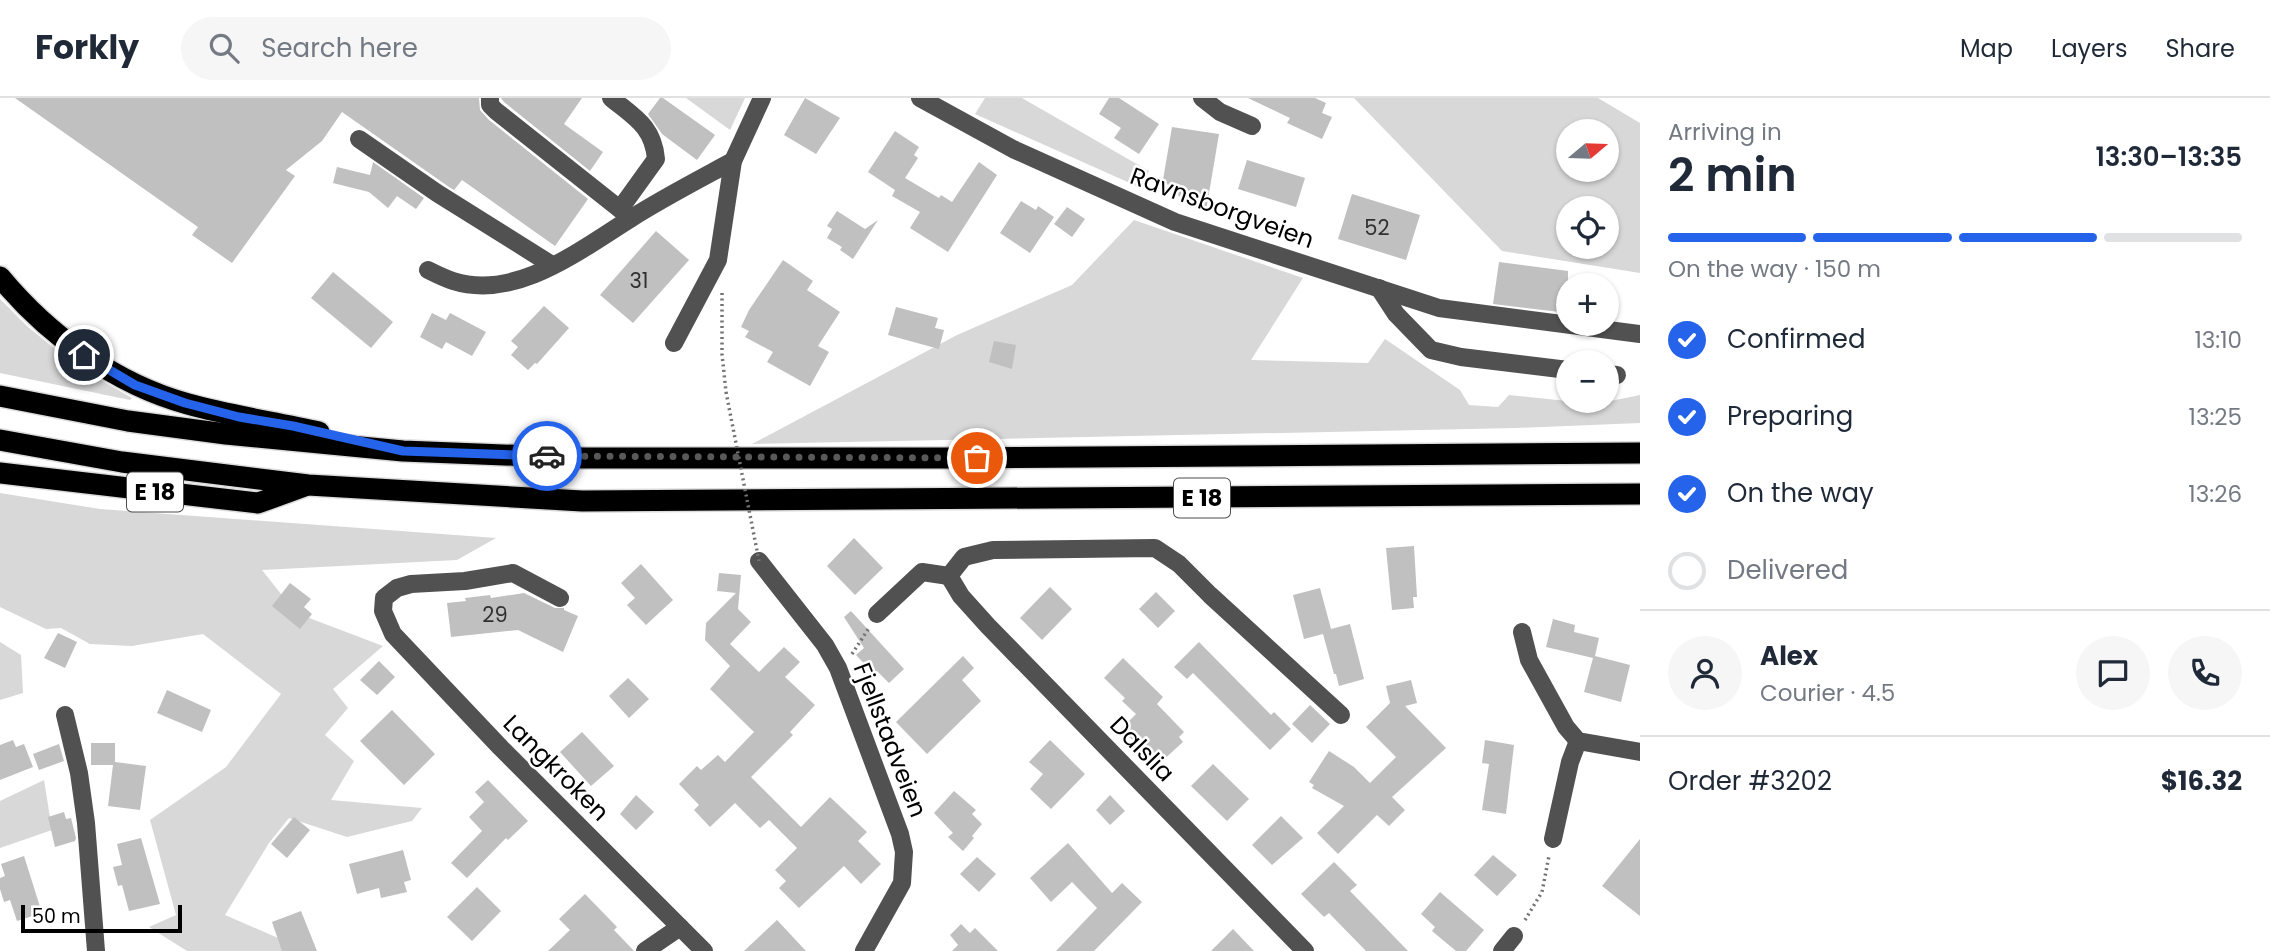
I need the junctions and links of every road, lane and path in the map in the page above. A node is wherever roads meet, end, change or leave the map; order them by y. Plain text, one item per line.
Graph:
1 (490, 98) edge
2 (611, 98) edge
3 (762, 98) edge
4 (920, 98) edge
5 (1202, 98) edge
6 (1252, 126) dead end
7 (359, 139) dead end
8 (733, 160) junction
9 (625, 214) junction
10 (718, 260) junction
11 (552, 265) junction
12 (428, 270) dead end
13 (0, 277) edge
14 (1379, 288) junction
15 (1640, 334) edge
16 (674, 343) dead end
17 (1556, 369) edge
18 (0, 396) edge
19 (0, 440) edge
20 (403, 451) junction
21 (1640, 453) edge
22 (0, 473) edge
23 (308, 485) junction
24 (1640, 494) edge
25 (759, 561) joint
26 (949, 576) junction
27 (560, 598) dead end
28 (877, 614) joint
29 (1522, 632) dead end
30 (838, 668) junction
31 (65, 715) dead end
32 (1341, 715) dead end
33 (1578, 740) junction
34 (1640, 752) edge
35 (1553, 839) joint
36 (680, 927) junction
37 (1514, 936) joint
38 (96, 951) edge
39 (645, 951) edge
40 (704, 951) edge
41 (864, 951) edge
42 (1305, 951) edge
43 (1502, 951) edge

1 - 9 street
2 - 9 street
3 - 8 street
4 - 14 street, Ravnsborgveien
5 - 6 street
7 - 11 street
8 - 9 street
8 - 10 street
9 - 11 street
10 - 16 street
10 - 25 path, bridge
11 - 12 street
13 - 20 highway, E 18
14 - 15 street, Ravnsborgveien
14 - 17 street
18 - 20 highway, E 18
19 - 23 highway, E 18
20 - 21 highway, E 18
22 - 23 highway, E 18
23 - 24 highway, E 18
25 - 30 street, Fjellstadveien
26 - 28 street
26 - 32 street
26 - 42 street, Dalslia
27 - 36 street, Langkroken
28 - 30 path
29 - 33 street
30 - 41 street, Fjellstadveien
31 - 38 street
33 - 34 street
33 - 35 street
35 - 37 path
36 - 39 street
36 - 40 street, Langkroken
37 - 43 street

